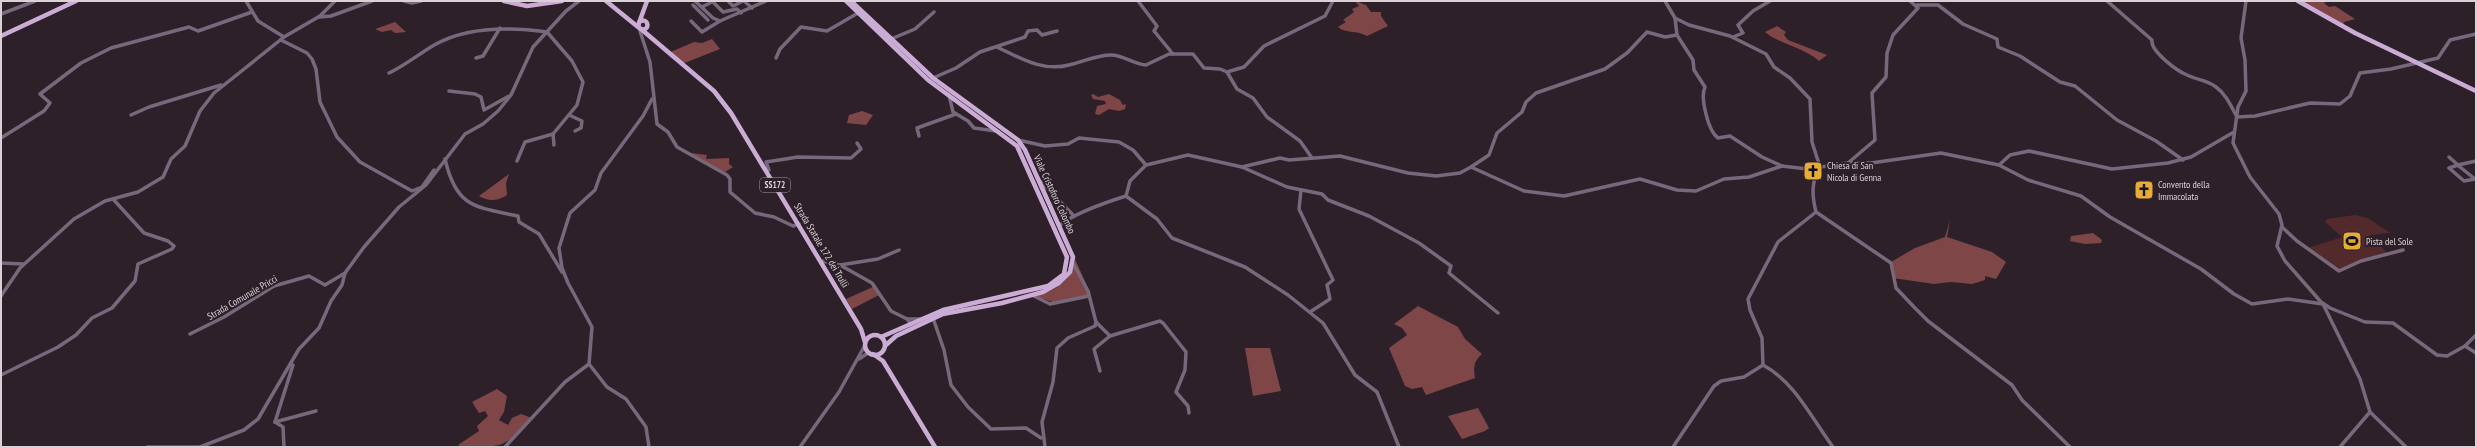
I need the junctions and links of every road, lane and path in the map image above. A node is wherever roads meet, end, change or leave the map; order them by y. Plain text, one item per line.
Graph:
1 (35, 1) edge
2 (76, 1) edge
3 (246, 1) edge
4 (334, 1) edge
5 (372, 1) edge
6 (404, 1) edge
7 (421, 1) edge
8 (504, 1) edge
9 (562, 1) edge
10 (579, 1) edge
11 (606, 1) edge
12 (647, 1) edge
13 (695, 1) edge
14 (714, 1) edge
15 (728, 1) edge
16 (743, 1) edge
17 (766, 1) edge
18 (1138, 1) edge
19 (1332, 1) edge
20 (1665, 1) edge
21 (1770, 1) edge
22 (1910, 1) edge
23 (2107, 1) edge
24 (2246, 1) edge
25 (2298, 1) edge
26 (551, 2) edge
27 (849, 2) edge
28 (531, 3) edge
29 (693, 5) dead end
30 (1917, 5) junction
31 (702, 7) junction
32 (752, 8) junction
33 (252, 12) junction
34 (934, 12) dead end
35 (741, 13) junction
36 (858, 13) junction
37 (1, 14) edge
38 (709, 14) junction
39 (704, 16) junction
40 (319, 17) junction
41 (1675, 18) junction
42 (708, 20) dead end
43 (692, 21) dead end
44 (720, 21) junction
45 (642, 26) junction
46 (500, 28) junction
47 (1057, 31) dead end
48 (1, 33) edge
49 (546, 33) junction
50 (2476, 34) edge
51 (1677, 35) junction
52 (1733, 37) junction
53 (650, 38) junction
54 (283, 39) junction
55 (891, 39) junction
56 (998, 47) junction
57 (1173, 54) junction
58 (476, 58) dead end
59 (776, 58) dead end
60 (2420, 63) junction
61 (1227, 72) junction
62 (389, 73) dead end
63 (931, 79) junction
64 (224, 84) junction
65 (449, 91) dead end
66 (2476, 91) edge
67 (511, 95) junction
68 (950, 95) junction
69 (652, 99) junction
70 (956, 114) junction
71 (131, 115) dead end
72 (569, 115) junction
73 (2237, 117) junction
74 (575, 131) dead end
75 (1001, 132) junction
76 (2234, 132) junction
77 (553, 134) junction
78 (919, 136) dead end
79 (1, 138) edge
80 (1016, 141) junction
81 (857, 143) dead end
82 (554, 145) dead end
83 (2449, 157) dead end
84 (1312, 158) junction
85 (445, 159) junction
86 (2183, 160) junction
87 (2476, 160) edge
88 (517, 161) dead end
89 (1848, 163) junction
90 (439, 165) junction
91 (1146, 165) junction
92 (1999, 165) junction
93 (2458, 165) junction
94 (1782, 166) junction
95 (1242, 167) junction
96 (1471, 167) junction
97 (1820, 167) junction
98 (1807, 169) junction
99 (767, 171) junction
100 (1814, 176) junction
101 (1039, 179) junction
102 (1301, 190) junction
103 (1126, 196) junction
104 (113, 198) junction
105 (1816, 212) junction
106 (1073, 215) junction
107 (799, 224) junction
108 (1060, 225) junction
109 (2282, 226) junction
110 (899, 250) dead end
111 (2403, 250) dead end
112 (822, 261) junction
113 (1, 263) edge
114 (1073, 263) junction
115 (23, 264) junction
116 (840, 265) junction
117 (345, 273) junction
118 (567, 280) junction
119 (1032, 295) junction
120 (1, 296) edge
121 (1089, 296) junction
122 (2323, 304) junction
123 (1310, 312) junction
124 (1498, 313) dead end
125 (922, 318) junction
126 (933, 318) junction
127 (907, 319) junction
128 (1096, 322) junction
129 (911, 324) junction
130 (861, 329) junction
131 (190, 334) dead end
132 (2476, 335) edge
133 (1110, 336) junction
134 (878, 337) junction
135 (865, 345) junction
136 (2465, 346) junction
137 (885, 347) junction
138 (871, 353) junction
139 (2476, 353) edge
140 (295, 356) junction
141 (858, 359) junction
142 (883, 361) junction
143 (589, 364) junction
144 (1764, 365) junction
145 (1100, 371) dead end
146 (1, 376) edge
147 (316, 410) dead end
148 (2370, 412) junction
149 (1190, 413) dead end
150 (275, 422) junction
151 (1041, 438) junction
152 (148, 447) edge
153 (200, 447) edge
154 (284, 447) edge
155 (505, 447) edge
156 (649, 447) edge
157 (800, 447) edge
158 (935, 447) edge
159 (1045, 447) edge
160 (1400, 447) edge
161 (1673, 447) edge
162 (1833, 447) edge
163 (2070, 447) edge
164 (2340, 447) edge
165 (2406, 447) edge

1 - 37 street
2 - 48 main road
3 - 33 street
4 - 40 street
5 - 40 street
6 - 7 street
8 - 28 main road
9 - 26 main road
10 - 49 street
11 - 45 main road
12 - 45 main road, SS172
13 - 31 street
14 - 31 street
14 - 35 street
15 - 16 street
16 - 32 street
17 - 32 street
18 - 57 street
19 - 61 street
20 - 41 street
21 - 52 street
22 - 30 street
23 - 73 street
24 - 73 street
25 - 60 main road
26 - 28 main road
27 - 36 main road, Viale Cristoforo Colombo
27 - 55 main road, Viale Cristoforo Colombo
29 - 39 street
30 - 86 street
30 - 89 street
31 - 38 street
32 - 35 street
33 - 54 street
33 - 79 street
34 - 55 street
35 - 44 street
36 - 59 street
36 - 63 main road, Viale Cristoforo Colombo
38 - 39 street
38 - 44 street
39 - 42 street
40 - 54 street
41 - 51 street
41 - 52 street
43 - 44 street
45 - 53 main road, Strada Statale 172 dei Trulli / SS172
45 - 53 main road
45 - 69 street
46 - 49 street
46 - 58 street
46 - 62 street
47 - 56 street
49 - 67 street
49 - 72 street
50 - 60 street
51 - 94 street
51 - 96 street
52 - 97 street
53 - 99 main road, Strada Statale 172 dei Trulli / SS172
54 - 64 street
54 - 90 street
55 - 63 main road, Viale Cristoforo Colombo
56 - 57 street
56 - 63 street
57 - 61 street
60 - 66 main road
60 - 73 street
61 - 84 street
63 - 68 main road, Viale Cristoforo Colombo
63 - 80 main road, Viale Cristoforo Colombo
64 - 71 street
64 - 104 street
65 - 67 street
67 - 85 street
68 - 70 street
68 - 75 main road, Viale Cristoforo Colombo
69 - 107 street
69 - 118 street
70 - 75 street
70 - 78 street
72 - 74 street
72 - 77 street
73 - 76 street
75 - 80 main road, Viale Cristoforo Colombo
76 - 86 street
76 - 109 street
77 - 82 street
77 - 88 street
80 - 91 street
80 - 101 main road, Viale Cristoforo Colombo
80 - 125 main road, Viale Cristoforo Colombo
81 - 99 street
83 - 93 street
84 - 95 street
84 - 96 street
85 - 90 street
85 - 118 street
86 - 92 street
87 - 93 street
89 - 92 street
89 - 97 street
90 - 117 street
91 - 95 street
91 - 103 street
92 - 122 street
93 - 93 street
94 - 96 street
94 - 98 street
95 - 102 street
97 - 98 street
97 - 100 street
98 - 100 street
99 - 107 main road, Strada Statale 172 dei Trulli / SS172
100 - 105 street
101 - 106 street
101 - 108 main road, Viale Cristoforo Colombo
102 - 123 street
102 - 124 street
103 - 106 street
103 - 123 street
104 - 115 street
104 - 146 street
105 - 144 street
105 - 163 street
106 - 108 street
107 - 112 main road, Strada Statale 172 dei Trulli / SS172
108 - 114 main road, Viale Cristoforo Colombo
109 - 111 street
109 - 122 street
110 - 116 street
112 - 116 street
112 - 130 main road, Strada Statale 172 dei Trulli / SS172
113 - 115 street
114 - 119 main road
114 - 121 street
115 - 120 street
116 - 127 street
117 - 131 street, Strada Comunale Pricci
117 - 140 street
118 - 143 street
119 - 121 street
119 - 126 main road
121 - 128 street
122 - 136 street
122 - 148 street
123 - 160 street
125 - 127 street
125 - 129 main road, Viale Cristoforo Colombo
126 - 137 main road
126 - 151 street
127 - 129 street
128 - 133 street
128 - 151 street
129 - 134 main road, Viale Cristoforo Colombo
130 - 134 main road
130 - 135 main road, Strada Statale 172 dei Trulli / SS172
132 - 136 street
133 - 145 street
133 - 149 street
134 - 135 main road, Viale Cristoforo Colombo
134 - 137 main road
135 - 138 main road, Strada Statale 172 dei Trulli
135 - 141 street
136 - 139 street
137 - 138 main road
137 - 142 main road
138 - 141 street
138 - 142 main road
140 - 150 street
140 - 153 street
141 - 157 street
142 - 158 main road
143 - 155 street
143 - 156 street
144 - 161 street
144 - 162 street
147 - 150 street
148 - 164 street
148 - 165 street
150 - 154 street
151 - 159 street
152 - 153 street

